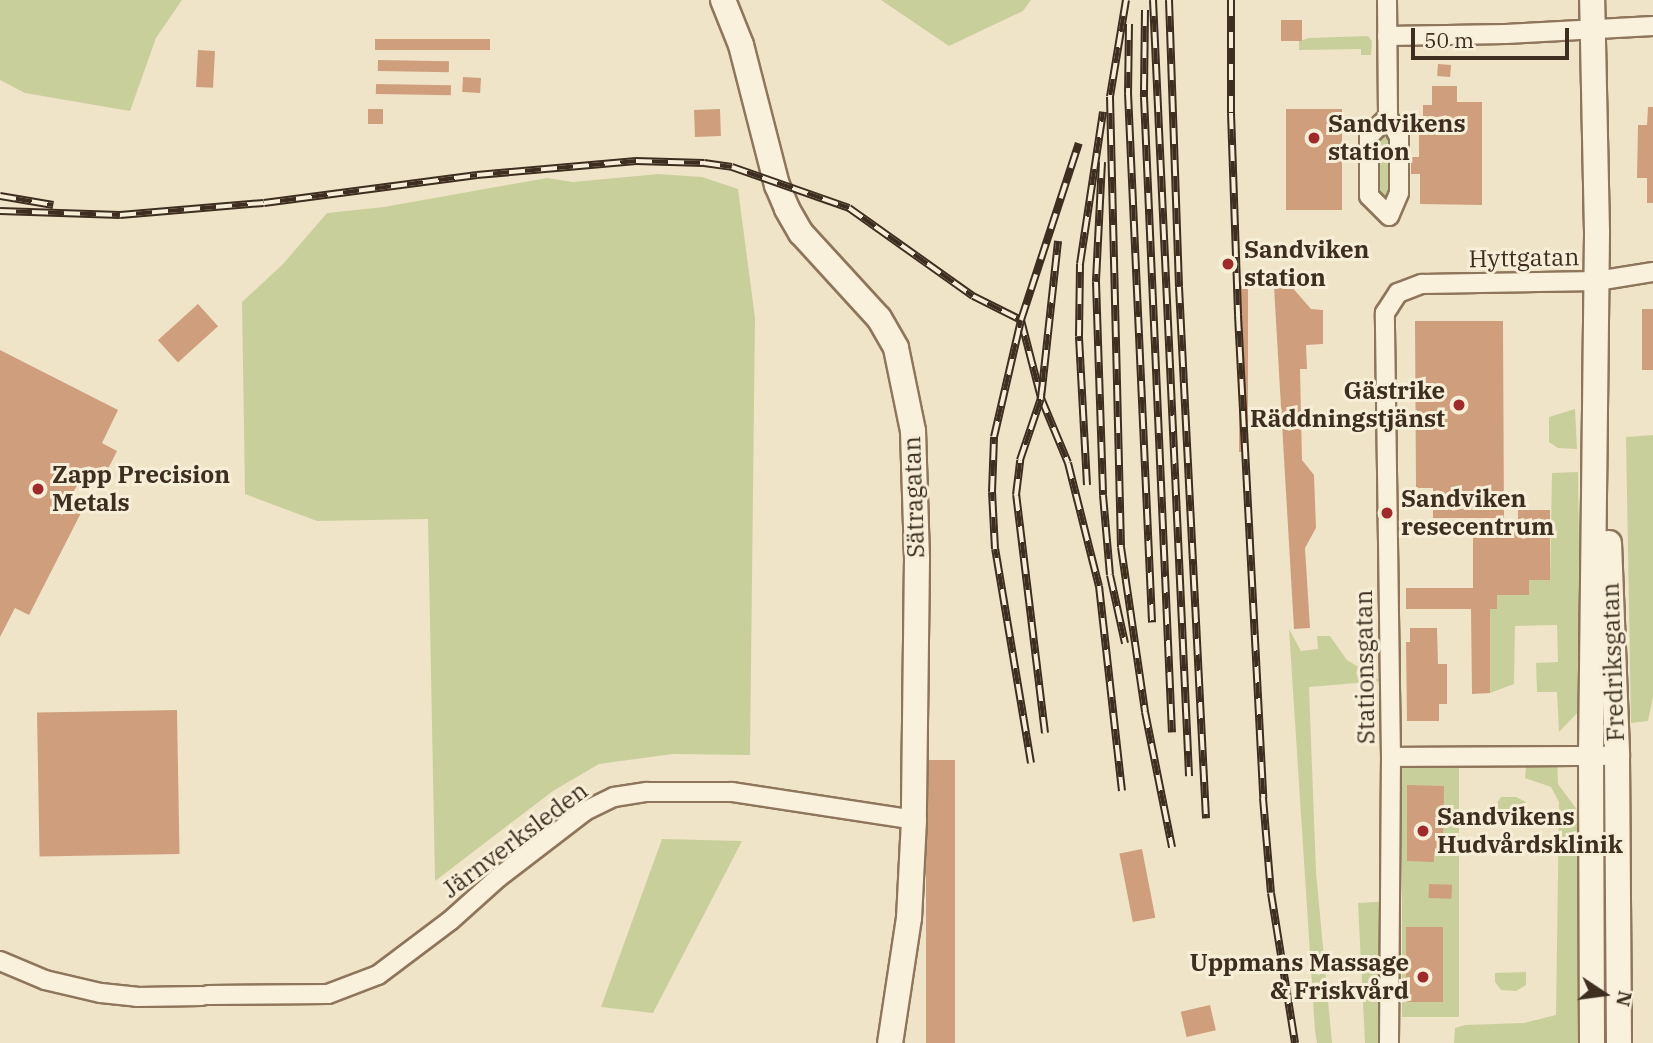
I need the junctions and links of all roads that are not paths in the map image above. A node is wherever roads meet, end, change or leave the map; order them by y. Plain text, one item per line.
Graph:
1 (723, 0) edge
2 (1387, 0) edge
3 (1592, 0) edge
4 (1653, 26) edge
5 (1593, 29) junction
6 (1387, 36) junction
7 (1388, 117) dead end
8 (1653, 272) edge
9 (1597, 281) junction
10 (1398, 293) joint
11 (1591, 756) junction
12 (1616, 756) junction
13 (1391, 757) junction
14 (914, 820) junction
15 (0, 961) edge
16 (890, 1043) edge
17 (1389, 1043) edge
18 (1592, 1043) edge
19 (1619, 1043) edge

1 - 14 street, Sätragatan
2 - 6 street
3 - 5 street, Fredriksgatan
4 - 5 street
5 - 6 street
5 - 9 street, Fredriksgatan
6 - 7 street
8 - 9 street, Hyttgatan
9 - 10 street, Hyttgatan
9 - 11 street, Fredriksgatan
9 - 12 street, Fredriksgatan
10 - 13 street, Stationsgatan
11 - 12 street
11 - 13 street
11 - 18 street, Fredriksgatan
12 - 19 street, Fredriksgatan
13 - 17 street, Stationsgatan
14 - 15 street, Järnverksleden
14 - 16 street, Sätragatan

